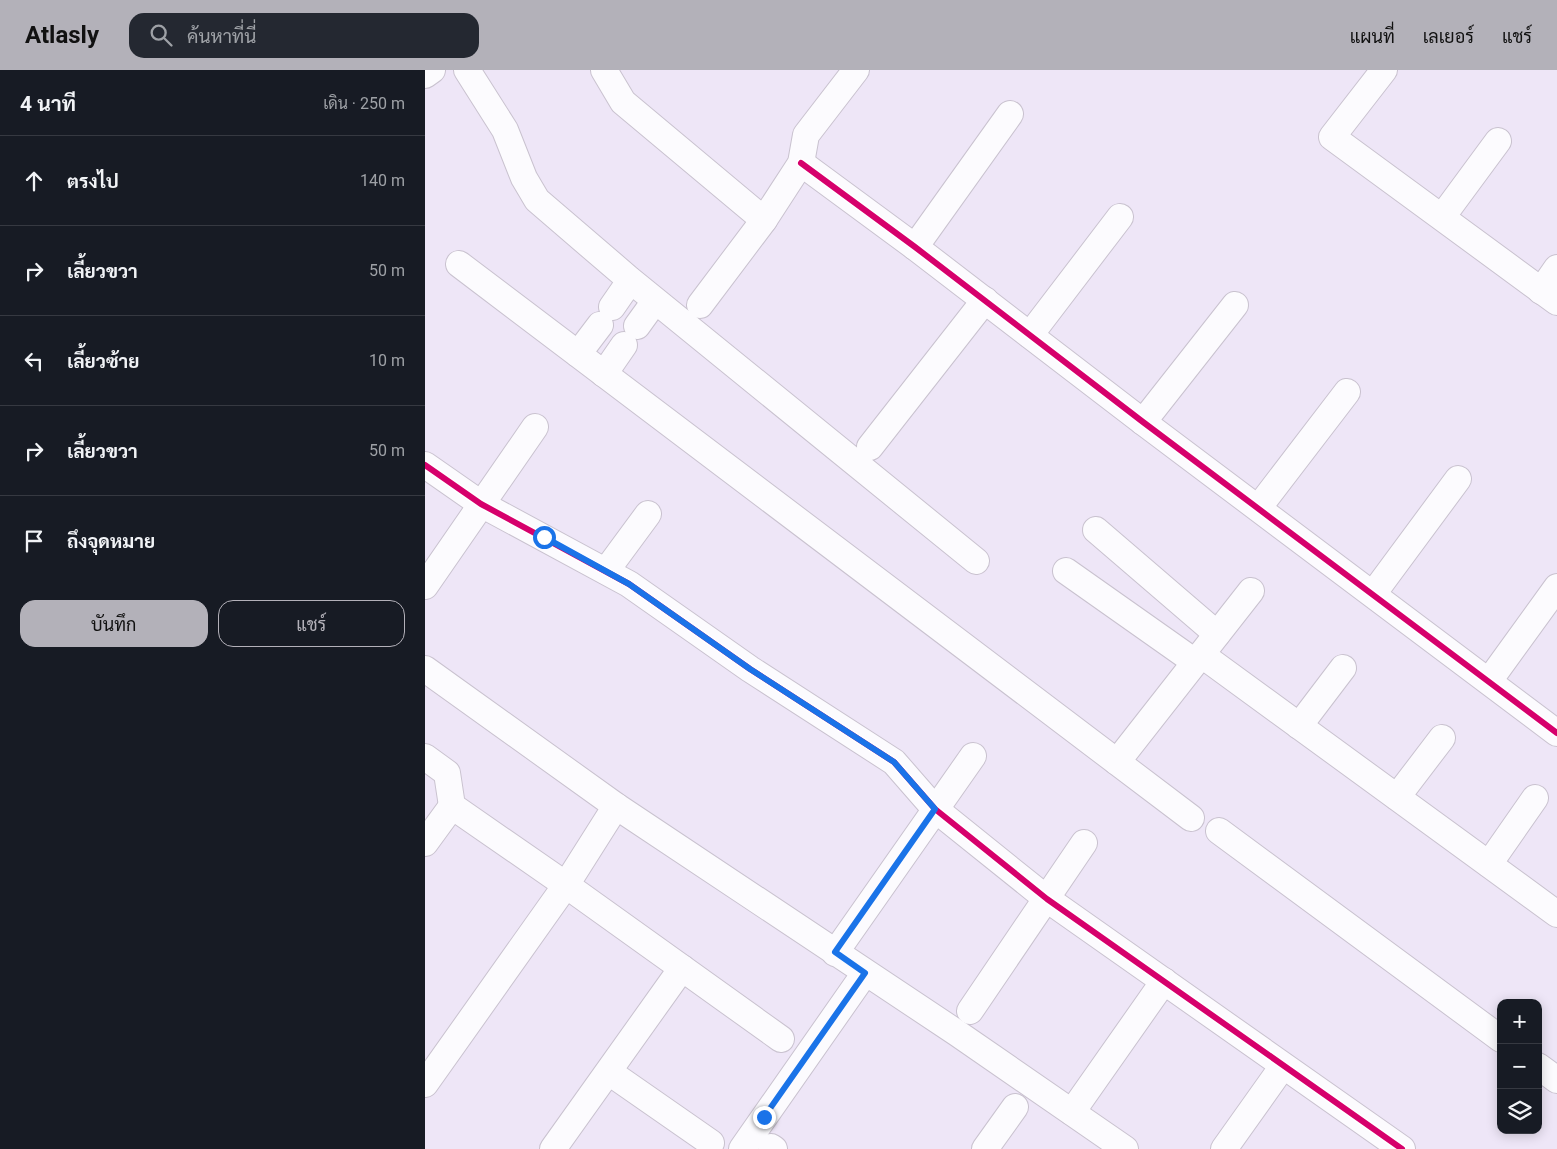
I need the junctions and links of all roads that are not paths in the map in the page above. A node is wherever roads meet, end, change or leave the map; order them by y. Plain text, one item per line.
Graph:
1 (431, 70) edge
2 (467, 70) edge
3 (604, 70) edge
4 (856, 70) edge
5 (1384, 70) edge
6 (425, 75) edge
7 (1010, 114) dead end
8 (1498, 141) dead end
9 (801, 163) junction
10 (1120, 217) dead end
11 (1442, 218) junction
12 (764, 220) junction
13 (915, 247) junction
14 (459, 264) dead end
15 (1557, 268) edge
16 (630, 281) junction
17 (1549, 296) edge
18 (655, 300) junction
19 (985, 300) junction
20 (700, 305) dead end
21 (1235, 305) dead end
22 (1030, 335) junction
23 (578, 354) junction
24 (604, 374) junction
25 (1347, 392) dead end
26 (1143, 422) junction
27 (535, 427) dead end
28 (870, 447) dead end
29 (425, 465) edge
30 (1457, 479) dead end
31 (481, 504) junction
32 (1259, 507) junction
33 (648, 514) dead end
34 (1096, 530) dead end
35 (976, 561) dead end
36 (606, 571) junction
37 (1066, 572) dead end
38 (425, 586) edge
39 (1557, 588) edge
40 (1251, 591) dead end
41 (1373, 594) junction
42 (1217, 634) junction
43 (1198, 658) junction
44 (425, 668) edge
45 (1343, 668) dead end
46 (1489, 681) junction
47 (1299, 726) junction
48 (1557, 733) edge
49 (1442, 738) dead end
50 (973, 756) dead end
51 (425, 758) edge
52 (1117, 762) junction
53 (1397, 797) junction
54 (1535, 798) dead end
55 (452, 806) junction
56 (617, 806) junction
57 (935, 809) junction
58 (1191, 818) dead end
59 (1219, 832) dead end
60 (1084, 843) dead end
61 (425, 844) edge
62 (1489, 864) junction
63 (566, 885) junction
64 (1047, 900) junction
65 (1557, 914) edge
66 (835, 952) junction
67 (682, 968) junction
68 (865, 973) junction
69 (1163, 981) junction
70 (970, 1011) dead end
71 (1497, 1036) edge
72 (781, 1039) dead end
73 (1283, 1066) junction
74 (1542, 1069) edge
75 (609, 1072) junction
76 (1557, 1080) edge
77 (425, 1084) edge
78 (1015, 1107) dead end
79 (1073, 1112) junction
80 (711, 1143) dead end
81 (553, 1149) edge
82 (742, 1149) edge
83 (985, 1149) edge
84 (1125, 1149) edge
85 (1224, 1149) edge
86 (1401, 1149) edge

1 - 6 street
2 - 16 street
3 - 12 street
4 - 9 street
5 - 11 street
7 - 13 street
8 - 11 street
9 - 12 street
9 - 13 street
10 - 22 street
11 - 17 street
12 - 20 street
13 - 19 street
14 - 23 street
15 - 17 street
16 - 18 street
16 - 23 street
18 - 24 street
18 - 35 street
19 - 22 street
19 - 28 street
21 - 26 street
22 - 26 street
23 - 24 street
24 - 52 street
25 - 32 street
26 - 32 street
27 - 31 street
29 - 31 street
30 - 41 street
31 - 36 street
31 - 38 street
32 - 41 street
33 - 36 street
34 - 42 street
36 - 57 street
37 - 43 street
39 - 46 street
40 - 42 street
41 - 46 street
42 - 43 street
43 - 47 street
43 - 52 street
44 - 56 street
45 - 47 street
46 - 48 street
47 - 53 street
49 - 53 street
50 - 57 street
51 - 55 street
52 - 58 street
53 - 62 street
54 - 62 street
55 - 61 street
55 - 63 street
56 - 63 street
56 - 66 street
57 - 64 street
57 - 66 street
59 - 71 street
60 - 64 street
62 - 65 street
63 - 67 street
63 - 77 street
64 - 69 street
64 - 70 street
66 - 68 street
67 - 72 street
67 - 75 street
68 - 79 street
68 - 82 street
69 - 73 street
69 - 79 street
73 - 85 street
73 - 86 street
74 - 76 street
75 - 80 street
75 - 81 street
78 - 83 street
79 - 84 street

